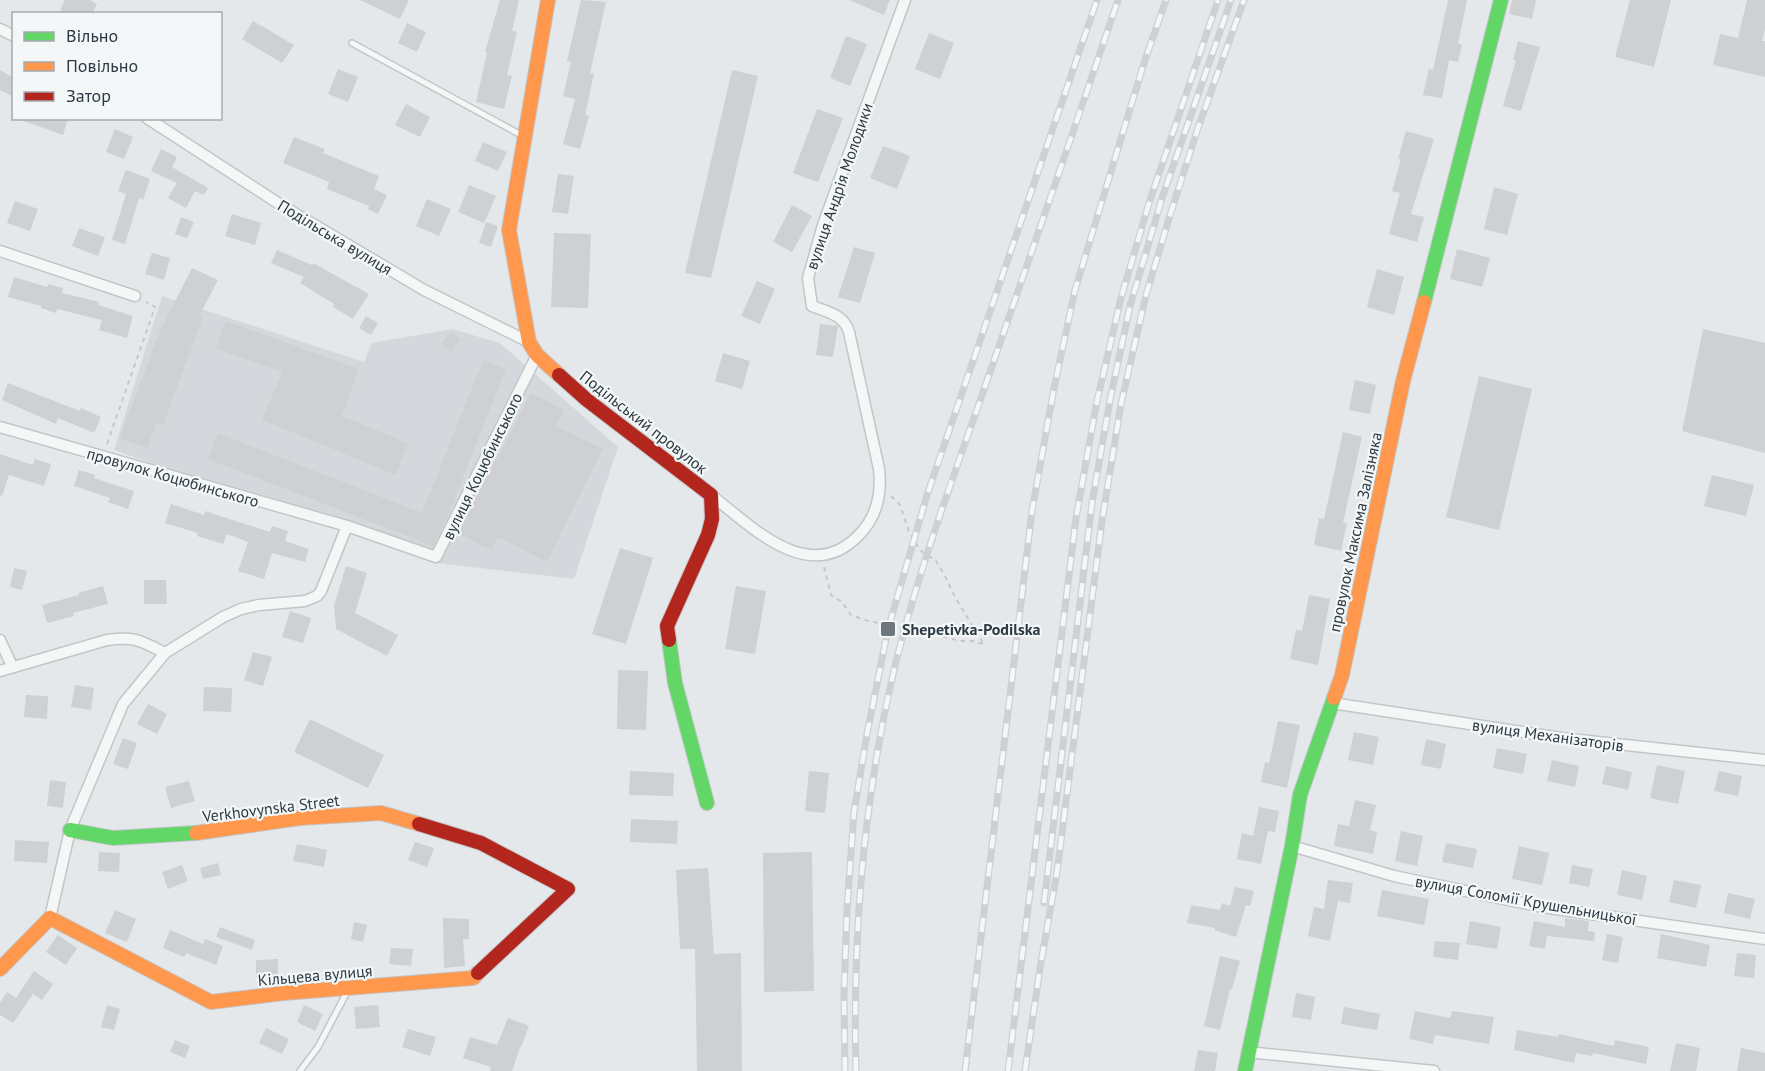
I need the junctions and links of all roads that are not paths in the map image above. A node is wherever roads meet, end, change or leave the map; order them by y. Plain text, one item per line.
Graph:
1 (548, 0) edge
2 (905, 0) edge
3 (1501, 0) edge
4 (352, 43) dead end
5 (150, 120) edge
6 (525, 137) junction
7 (0, 251) edge
8 (135, 296) road end
9 (529, 342) junction
10 (537, 355) junction
11 (0, 427) edge
12 (711, 495) junction
13 (347, 526) junction
14 (0, 640) edge
15 (165, 653) junction
16 (12, 666) junction
17 (0, 671) edge
18 (1332, 703) junction
19 (1765, 760) edge
20 (707, 803) dead end
21 (70, 830) junction
22 (1292, 846) junction
23 (568, 889) joint
24 (50, 918) junction
25 (1765, 939) edge
26 (0, 969) edge
27 (349, 988) junction
28 (1247, 1052) junction
29 (300, 1071) edge
30 (1245, 1071) edge
31 (1434, 1071) edge

1 - 6 street, Подільський провулок
2 - 12 street, вулиця Андрія Молодики
3 - 18 street, провулок Максима Залізняка
4 - 6 lane
5 - 9 street, Подільська вулиця
6 - 9 street, Подільський провулок
7 - 8 street
9 - 10 street, Подільський провулок
10 - 12 street, Подільський провулок
10 - 13 street, вулиця Коцюбинського
11 - 13 street, провулок Коцюбинського
12 - 20 street, Подільський провулок
13 - 15 street
14 - 16 street
15 - 16 street
15 - 21 street
16 - 17 street
18 - 19 street, вулиця Механізаторів
18 - 22 street, провулок Максима Залізняка
21 - 23 street, Verkhovynska Street
21 - 24 street
22 - 25 street, вулиця Соломії Крушельницької
22 - 28 street, провулок Максима Залізняка
23 - 27 street, Кільцева вулиця
24 - 26 street
24 - 27 street, Кільцева вулиця
27 - 29 lane
28 - 30 street, провулок Максима Залізняка
28 - 31 street

